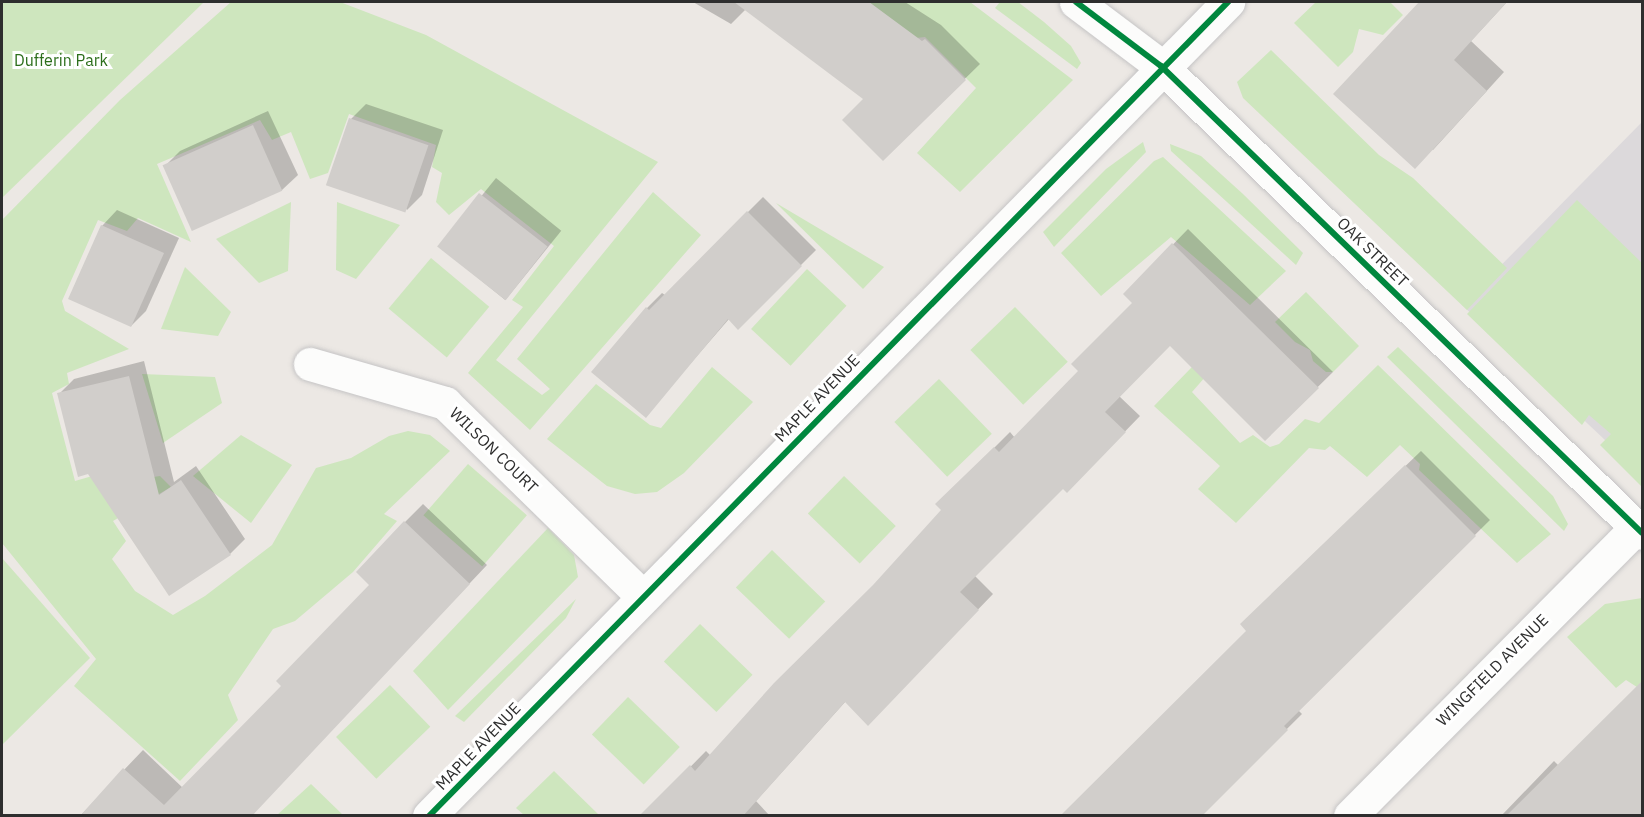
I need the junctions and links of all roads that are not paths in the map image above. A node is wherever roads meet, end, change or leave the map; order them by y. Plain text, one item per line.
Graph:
1 (1076, 2) edge
2 (1228, 2) edge
3 (1161, 66) junction
4 (310, 364) dead end
5 (1640, 530) edge
6 (643, 597) junction
7 (429, 816) edge
8 (1350, 816) edge

1 - 3 street, OAK STREET
2 - 3 street, MAPLE AVENUE
3 - 5 street, OAK STREET
3 - 6 street, MAPLE AVENUE
4 - 6 street, WILSON COURT
5 - 8 street, WINGFIELD AVENUE
6 - 7 street, MAPLE AVENUE

